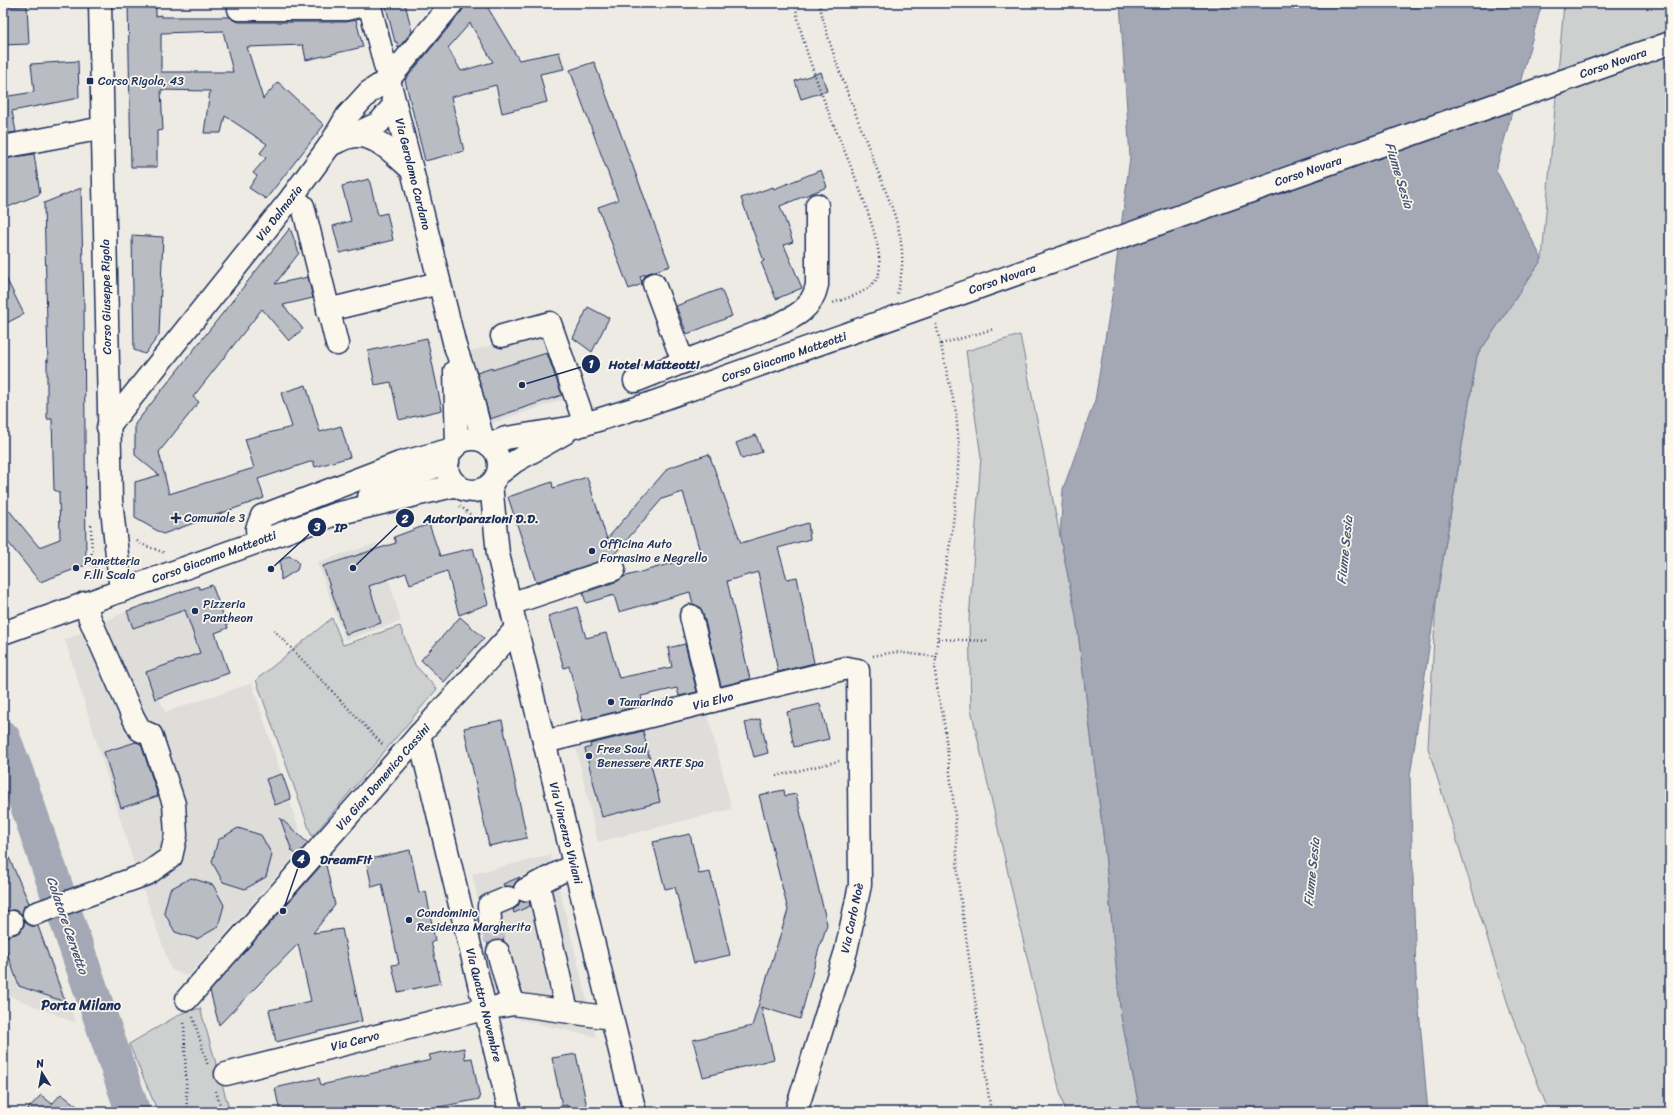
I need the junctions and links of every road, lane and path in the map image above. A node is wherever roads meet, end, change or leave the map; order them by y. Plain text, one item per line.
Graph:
1 (100, 3) edge
2 (452, 3) edge
3 (795, 3) edge
4 (819, 3) edge
5 (369, 4) edge
6 (239, 9) dead end
7 (1670, 43) edge
8 (389, 79) junction
9 (395, 104) junction
10 (103, 128) junction
11 (351, 136) junction
12 (330, 145) junction
13 (3, 147) edge
14 (412, 170) junction
15 (292, 197) junction
16 (817, 205) dead end
17 (439, 283) junction
18 (654, 284) dead end
19 (938, 302) junction
20 (826, 305) dead end
21 (328, 310) junction
22 (884, 321) junction
23 (994, 329) dead end
24 (502, 336) dead end
25 (337, 344) dead end
26 (941, 344) junction
27 (455, 346) junction
28 (683, 362) junction
29 (643, 406) junction
30 (580, 425) junction
31 (108, 427) junction
32 (486, 443) junction
33 (452, 452) junction
34 (494, 480) junction
35 (463, 488) junction
36 (336, 514) junction
37 (259, 540) junction
38 (498, 554) junction
39 (97, 563) dead end
40 (614, 569) dead end
41 (121, 591) junction
42 (86, 593) junction
43 (510, 604) junction
44 (691, 616) dead end
45 (516, 628) junction
46 (274, 630) dead end
47 (3, 633) edge
48 (938, 639) junction
49 (990, 641) dead end
50 (936, 657) junction
51 (858, 670) junction
52 (712, 701) junction
53 (419, 735) junction
54 (544, 742) junction
55 (397, 760) junction
56 (859, 760) junction
57 (776, 776) dead end
58 (574, 865) junction
59 (524, 890) junction
60 (38, 912) dead end
61 (490, 919) tunnel mouth
62 (498, 952) tunnel mouth
63 (187, 999) junction
64 (514, 1004) junction
65 (484, 1009) junction
66 (567, 1011) junction
67 (612, 1018) junction
68 (216, 1077) junction
69 (187, 1112) edge
70 (222, 1112) edge
71 (510, 1112) edge
72 (635, 1112) edge
73 (796, 1112) edge
74 (991, 1112) edge

1 - 10 street, Corso Giuseppe Rigola
2 - 8 street, Via Dalmazia
3 - 20 path
4 - 22 path
5 - 6 street
5 - 8 street, Via Gerolamo Cardano
7 - 19 street, Corso Novara
8 - 9 street, Via Gerolamo Cardano
8 - 12 street, Via Dalmazia
9 - 11 street
9 - 14 street, Via Gerolamo Cardano
10 - 13 street
10 - 31 street, Corso Giuseppe Rigola
11 - 12 street
11 - 14 street
12 - 15 street, Via Dalmazia
14 - 17 street, Via Gerolamo Cardano
15 - 21 street
15 - 31 street, Via Dalmazia
16 - 28 street
17 - 21 street
17 - 27 street, Via Gerolamo Cardano
18 - 28 street
19 - 22 street, Corso Giacomo Matteotti
19 - 26 path
21 - 25 street
22 - 29 street, Corso Giacomo Matteotti
23 - 26 path
24 - 30 street
26 - 48 path
27 - 32 street, Via Gerolamo Cardano
27 - 33 street, Via Gerolamo Cardano
28 - 29 street
29 - 30 street, Corso Giacomo Matteotti
30 - 32 street, Corso Giacomo Matteotti
30 - 34 street, Corso Giacomo Matteotti
31 - 41 street, Corso Giuseppe Rigola
32 - 33 street
32 - 34 street
33 - 35 street
33 - 36 street, Corso Giacomo Matteotti
33 - 37 street
34 - 35 street
34 - 38 street, Via Vincenzo Viviani
35 - 36 street, Corso Giacomo Matteotti
35 - 38 street, Via Vincenzo Viviani
36 - 37 street, Corso Giacomo Matteotti
37 - 41 street, Corso Giacomo Matteotti
38 - 43 street, Via Vincenzo Viviani
39 - 42 path
40 - 43 street
41 - 42 street, Corso Giacomo Matteotti
42 - 47 street, Corso Giacomo Matteotti
42 - 60 street
43 - 45 street, Via Vincenzo Viviani
44 - 52 street
45 - 53 street, Via Gian Domenico Cassini
45 - 54 street, Via Vincenzo Viviani
46 - 55 path
48 - 49 path
48 - 50 path
50 - 51 path
50 - 74 path
51 - 52 street, Via Elvo
51 - 56 street, Via Carlo Noè
52 - 54 street, Via Elvo
53 - 55 street, Via Gian Domenico Cassini
53 - 65 street, Via Quattro Novembre
54 - 58 street, Via Vincenzo Viviani
55 - 63 street, Via Gian Domenico Cassini
56 - 57 path
56 - 73 street, Via Carlo Noè
58 - 59 street
58 - 67 street, Via Vincenzo Viviani
59 - 61 street
59 - 66 street
62 - 64 street
63 - 68 path
63 - 69 path
64 - 65 street, Via Cervo
64 - 66 street, Via Cervo
65 - 68 street, Via Cervo
65 - 71 street, Via Quattro Novembre
66 - 67 street, Via Cervo
67 - 72 street, Via Vincenzo Viviani
68 - 70 path

